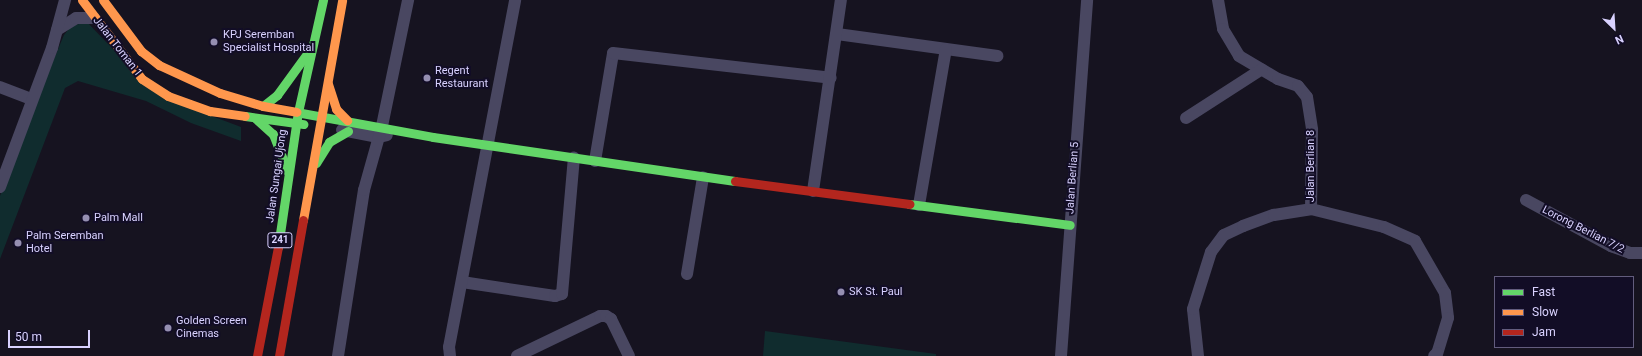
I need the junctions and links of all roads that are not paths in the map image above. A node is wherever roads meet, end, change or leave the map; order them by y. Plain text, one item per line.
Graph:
1 (65, 0) edge
2 (82, 0) edge
3 (102, 0) edge
4 (323, 0) edge
5 (342, 0) edge
6 (408, 0) edge
7 (515, 0) edge
8 (841, 0) edge
9 (1087, 0) edge
10 (1218, 0) edge
11 (94, 18) junction
12 (57, 30) junction
13 (837, 34) junction
14 (311, 49) junction
15 (946, 49) junction
16 (998, 56) dead end
17 (1262, 69) junction
18 (831, 78) junction
19 (327, 81) junction
20 (0, 88) edge
21 (31, 99) junction
22 (263, 106) junction
23 (298, 112) junction
24 (255, 118) junction
25 (1186, 118) dead end
26 (320, 121) junction
27 (297, 123) junction
28 (347, 126) junction
29 (381, 131) junction
30 (402, 132) joint
31 (489, 145) junction
32 (574, 158) junction
33 (595, 161) junction
34 (312, 169) junction
35 (289, 176) junction
36 (703, 176) junction
37 (0, 187) edge
38 (813, 191) junction
39 (1526, 200) dead end
40 (919, 205) junction
41 (1311, 209) junction
42 (1070, 225) junction
43 (1642, 253) edge
44 (687, 274) dead end
45 (462, 282) junction
46 (257, 356) edge
47 (279, 356) edge
48 (338, 356) edge
49 (450, 356) edge
50 (517, 356) edge
51 (628, 356) edge
52 (1061, 356) edge
53 (1198, 356) edge
54 (1434, 356) edge

1 - 12 street
2 - 11 main road, Jalan Toman 1
3 - 22 main road, Jalan Toman 1
4 - 14 main road, Jalan Sungai Ujong / 241
5 - 19 main road, 241
6 - 29 street
7 - 31 street
8 - 13 street
9 - 42 street, Jalan Berlian 5
10 - 17 street, Jalan Berlian 8
11 - 12 street
11 - 24 main road, Jalan Toman 1
12 - 21 street
13 - 15 street
13 - 18 street
14 - 22 main road
14 - 23 main road, Jalan Sungai Ujong / 241
15 - 16 street
15 - 40 street
17 - 25 street
17 - 41 street, Jalan Berlian 8
18 - 33 street
18 - 38 street
19 - 26 main road, 241
19 - 28 main road
20 - 21 street
21 - 37 street
22 - 23 main road, Jalan Toman 1
23 - 26 main road, Jalan Toman 1
23 - 27 main road, Jalan Sungai Ujong / 241
24 - 27 main road, Jalan Toman 1
24 - 35 main road
26 - 27 main road, Jalan Toman 1
26 - 28 street
26 - 34 main road, 241
27 - 35 main road, Jalan Sungai Ujong / 241
28 - 29 street
28 - 34 main road
29 - 30 street
29 - 48 street
30 - 31 main road
31 - 32 main road
31 - 45 street
32 - 33 main road
32 - 45 street
33 - 36 main road
34 - 47 main road, 241
35 - 46 main road, Jalan Sungai Ujong / 241
36 - 38 main road
36 - 44 street
38 - 40 main road
39 - 43 street, Lorong Berlian 7/2
40 - 42 main road
41 - 53 street, Jalan Berlian 8
41 - 54 street, Jalan Berlian 8
42 - 52 street, Jalan Berlian 5
45 - 49 street
50 - 51 street

